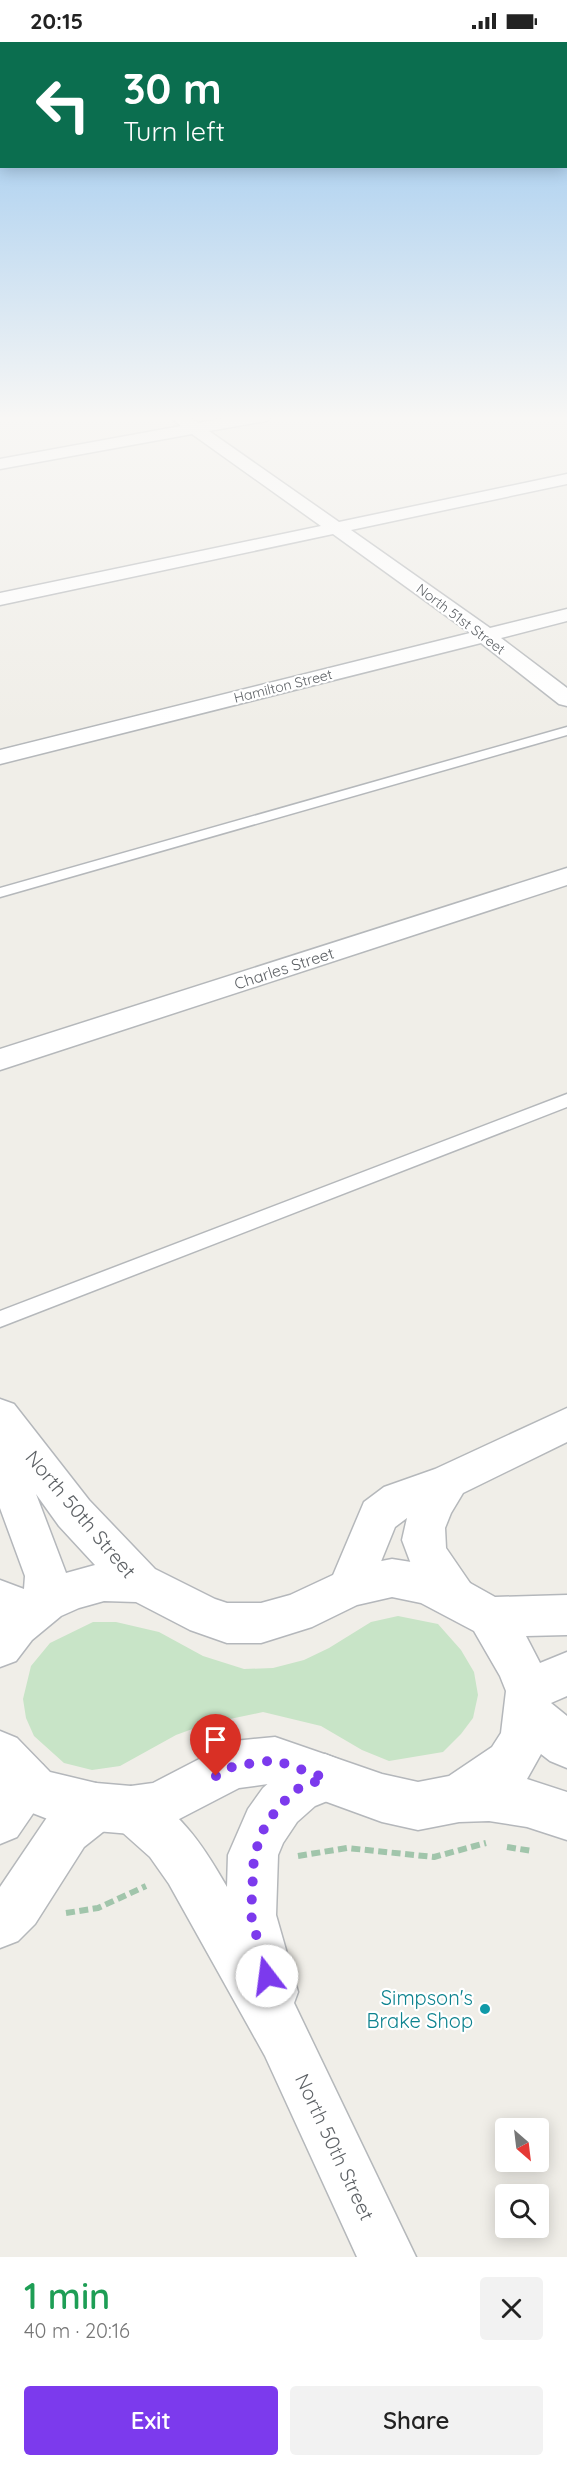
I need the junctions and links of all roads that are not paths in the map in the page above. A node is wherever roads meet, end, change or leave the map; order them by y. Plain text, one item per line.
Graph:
1 (324, 519) edge
2 (377, 519) edge
3 (336, 528) junction
4 (0, 599) edge
5 (567, 615) edge
6 (486, 636) junction
7 (567, 699) edge
8 (567, 731) edge
9 (0, 757) edge
10 (567, 876) edge
11 (0, 893) edge
12 (0, 1060) edge
13 (567, 1100) edge
14 (0, 1319) edge
15 (0, 1415) edge
16 (567, 1424) edge
17 (0, 1452) edge
18 (449, 1481) junction
19 (140, 1583) junction
20 (350, 1587) junction
21 (26, 1605) edge
22 (472, 1607) junction
23 (567, 1616) edge
24 (0, 1646) edge
25 (541, 1692) edge
26 (567, 1745) edge
27 (8, 1765) edge
28 (325, 1778) junction
29 (458, 1798) junction
30 (113, 1808) junction
31 (567, 1816) edge
32 (0, 1820) edge
33 (0, 1923) edge
34 (284, 2037) junction
35 (387, 2257) edge

1 - 3 street, North 51st Street
2 - 3 street
3 - 4 street
3 - 6 street, North 51st Street
5 - 6 street, Hamilton Street
6 - 7 street, North 51st Street
6 - 9 street, Hamilton Street
8 - 11 lane
10 - 12 street, Charles Street
13 - 14 lane
15 - 19 street, North 50th Street
16 - 18 street
17 - 21 street, North 50th Street
18 - 20 street
18 - 22 street
19 - 20 street
19 - 21 street
20 - 22 street
21 - 24 street
22 - 23 street
22 - 25 street
25 - 26 street
25 - 29 street
27 - 30 street
27 - 32 street
28 - 29 street
28 - 30 street
28 - 34 street, North 50th Street
29 - 31 street
30 - 33 street
30 - 34 street, North 50th Street
34 - 35 street, North 50th Street

